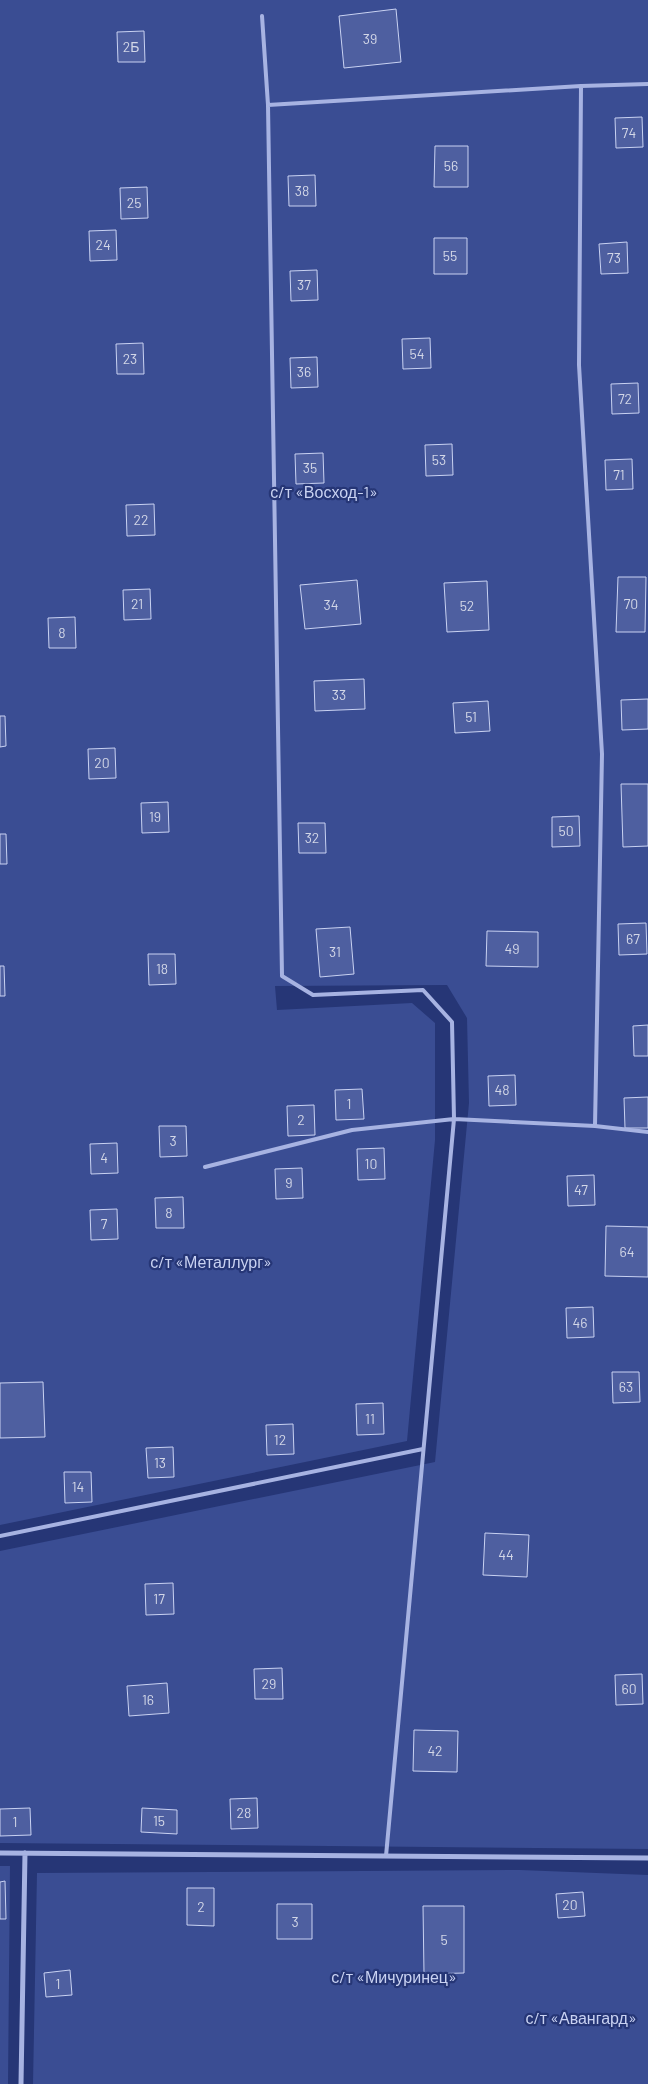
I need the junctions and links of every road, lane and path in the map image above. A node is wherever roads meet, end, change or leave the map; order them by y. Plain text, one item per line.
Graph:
1 (262, 16) dead end
2 (648, 84) edge
3 (581, 86) junction
4 (268, 105) junction
5 (454, 1119) junction
6 (595, 1126) junction
7 (648, 1132) edge
8 (205, 1167) dead end
9 (424, 1449) junction
10 (0, 1536) edge
11 (0, 1853) edge
12 (25, 1853) junction
13 (386, 1856) junction
14 (648, 1858) edge
15 (21, 2084) edge

1 - 4 lane
2 - 3 lane
3 - 4 lane
3 - 6 lane
4 - 5 lane
5 - 6 lane
5 - 8 lane
5 - 9 lane
6 - 7 lane
9 - 10 lane
9 - 13 lane
11 - 12 street
12 - 13 street
12 - 15 street
13 - 14 street

